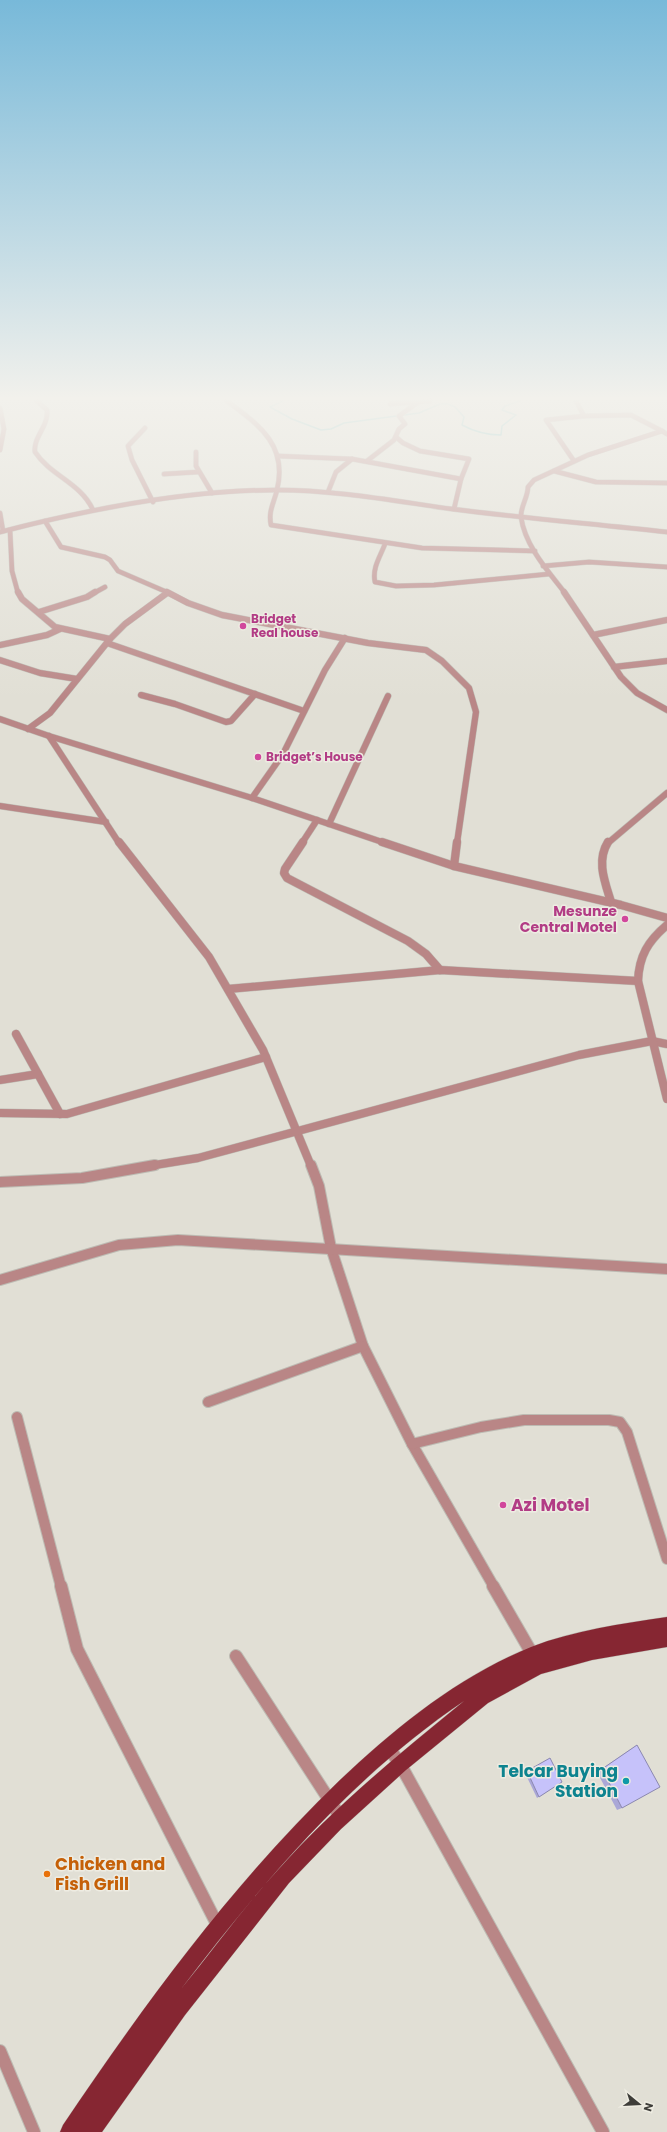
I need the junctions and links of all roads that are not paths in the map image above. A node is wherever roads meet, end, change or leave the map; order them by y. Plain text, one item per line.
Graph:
1 (89, 500) edge
2 (163, 500) edge
3 (272, 500) edge
4 (391, 500) edge
5 (456, 500) edge
6 (526, 500) edge
7 (153, 502) joint
8 (454, 509) junction
9 (94, 510) junction
10 (0, 513) edge
11 (521, 516) junction
12 (44, 521) junction
13 (10, 530) junction
14 (1, 532) edge
15 (667, 532) edge
16 (385, 544) junction
17 (534, 551) junction
18 (543, 566) junction
19 (667, 567) edge
20 (549, 574) junction
21 (105, 588) dead end
22 (167, 593) junction
23 (39, 612) junction
24 (667, 620) edge
25 (60, 629) junction
26 (592, 635) junction
27 (345, 638) junction
28 (108, 641) junction
29 (0, 645) edge
30 (0, 660) edge
31 (667, 661) edge
32 (614, 667) junction
33 (77, 679) junction
34 (255, 694) junction
35 (141, 695) dead end
36 (388, 696) dead end
37 (667, 710) edge
38 (304, 711) junction
39 (0, 719) edge
40 (28, 729) junction
41 (49, 736) junction
42 (667, 793) edge
43 (252, 798) junction
44 (0, 806) edge
45 (317, 820) junction
46 (106, 822) junction
47 (329, 824) junction
48 (454, 866) junction
49 (611, 902) junction
50 (667, 918) edge
51 (667, 925) edge
52 (440, 970) junction
53 (638, 981) junction
54 (228, 990) junction
55 (16, 1034) dead end
56 (652, 1041) junction
57 (667, 1044) edge
58 (266, 1057) junction
59 (38, 1074) junction
60 (0, 1080) edge
61 (667, 1099) edge
62 (0, 1113) edge
63 (60, 1114) junction
64 (297, 1131) junction
65 (0, 1182) edge
66 (331, 1248) junction
67 (667, 1269) edge
68 (0, 1280) edge
69 (363, 1346) junction
70 (208, 1402) dead end
71 (17, 1417) dead end
72 (412, 1444) junction
73 (667, 1559) edge
74 (667, 1625) edge
75 (667, 1639) edge
76 (236, 1656) dead end
77 (535, 1661) junction
78 (389, 1748) junction
79 (400, 1764) junction
80 (329, 1801) junction
81 (341, 1818) junction
82 (218, 1925) junction
83 (228, 1944) junction
84 (0, 2051) edge
85 (34, 2132) edge
86 (70, 2132) edge
87 (90, 2132) edge
88 (603, 2132) edge

1 - 9 street
2 - 7 street
3 - 16 street
4 - 8 street
5 - 8 street
6 - 11 street
7 - 9 street
8 - 11 street
9 - 12 street
10 - 14 street
11 - 15 street
11 - 17 street
12 - 13 street
12 - 22 street
13 - 14 street
13 - 23 street
16 - 17 street
16 - 20 street
17 - 18 street
18 - 19 street
18 - 20 street
20 - 26 street
21 - 23 street
22 - 27 street
22 - 28 street
23 - 25 street
24 - 26 street
25 - 28 street
25 - 29 street
26 - 32 street
27 - 38 street
27 - 48 street
28 - 33 street
28 - 34 street
30 - 33 street
31 - 32 street
32 - 37 street
33 - 40 street
34 - 35 street
34 - 38 street
36 - 47 street
38 - 43 street
39 - 40 street
40 - 41 street
41 - 43 street
41 - 46 street
42 - 49 street
43 - 45 street
44 - 46 street
45 - 47 street
45 - 52 street
46 - 54 street
47 - 48 street
48 - 49 street
49 - 50 street
51 - 53 street
52 - 53 street
52 - 54 street
53 - 56 street
54 - 58 street
55 - 59 street
56 - 57 street
56 - 61 street
56 - 64 street
58 - 63 street
58 - 64 street
59 - 60 street
59 - 63 street
62 - 63 street
64 - 65 street
64 - 66 street
66 - 67 street
66 - 68 street
66 - 69 street
69 - 70 street
69 - 72 street
71 - 82 street
72 - 73 street
72 - 77 street
74 - 77 highway
75 - 77 highway
76 - 80 street
77 - 78 highway
77 - 79 highway
78 - 79 street
78 - 80 highway
79 - 81 highway
79 - 88 street
80 - 81 street
80 - 82 highway
81 - 83 highway
82 - 83 street
82 - 86 highway
83 - 87 highway
84 - 85 street

